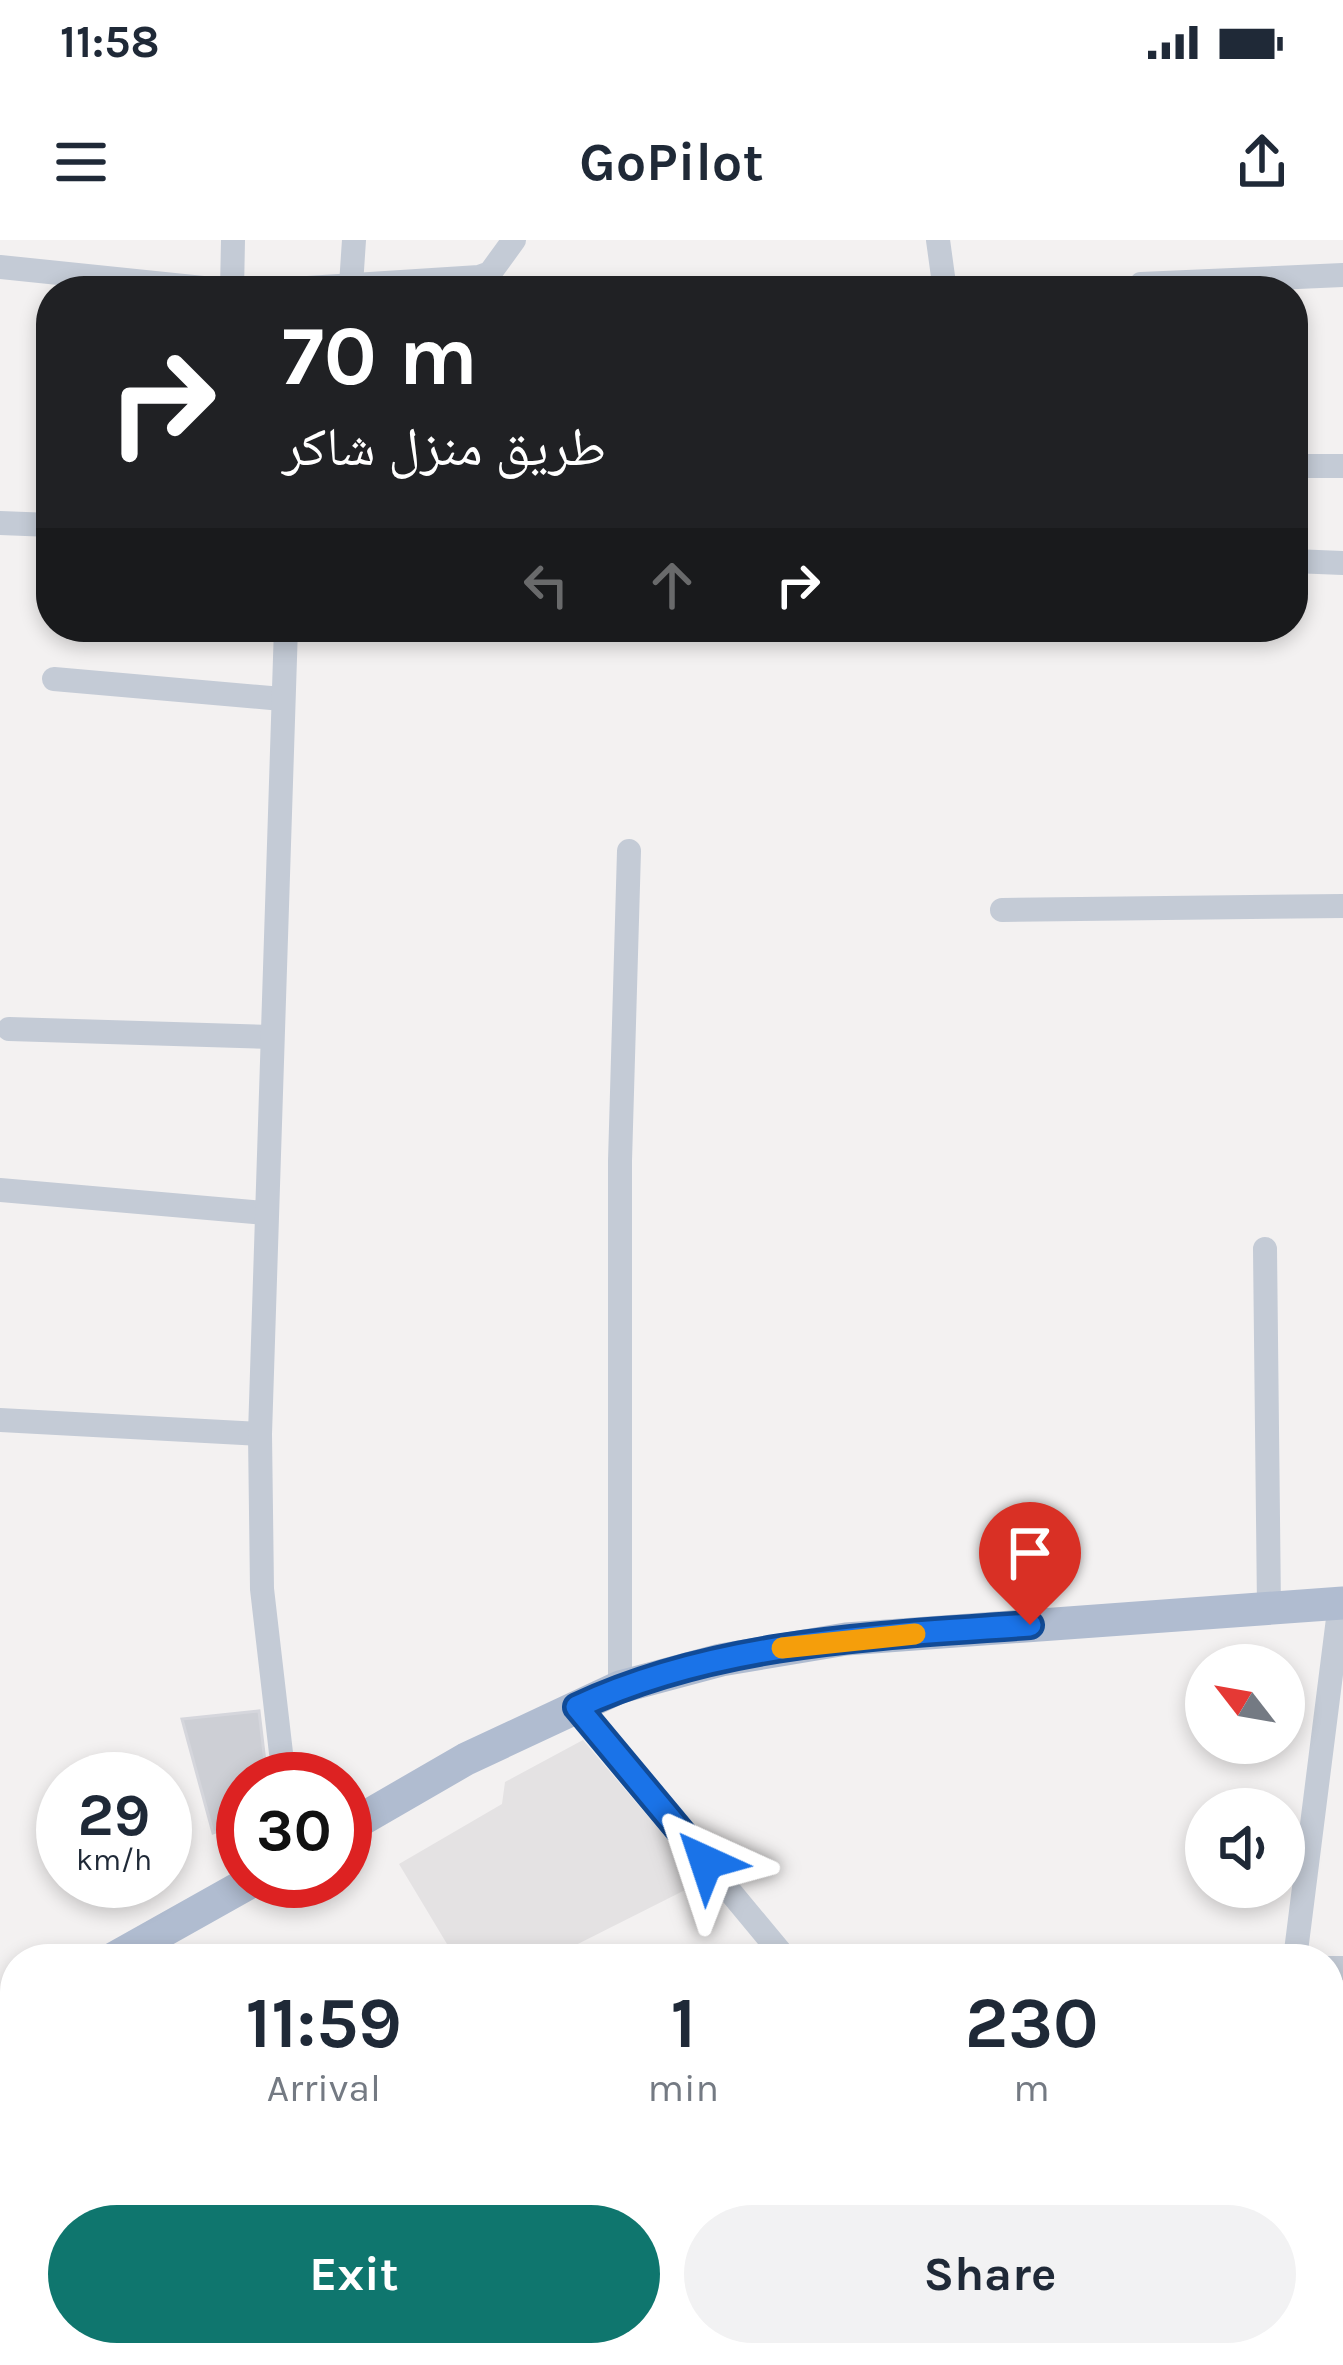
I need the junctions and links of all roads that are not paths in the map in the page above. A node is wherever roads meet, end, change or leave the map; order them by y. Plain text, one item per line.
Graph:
1 (233, 240) edge
2 (354, 240) edge
3 (514, 240) edge
4 (938, 240) edge
5 (0, 267) edge
6 (1343, 275) edge
7 (88, 276) edge
8 (234, 276) edge
9 (352, 276) edge
10 (482, 276) edge
11 (943, 276) edge
12 (1308, 277) edge
13 (1308, 466) edge
14 (1343, 466) edge
15 (0, 524) edge
16 (36, 525) edge
17 (1308, 562) edge
18 (1343, 563) edge
19 (285, 642) edge
20 (54, 679) dead end
21 (282, 699) junction
22 (628, 851) dead end
23 (1343, 906) edge
24 (1002, 910) dead end
25 (9, 1029) dead end
26 (272, 1037) junction
27 (0, 1190) edge
28 (266, 1213) junction
29 (1264, 1249) dead end
30 (0, 1420) edge
31 (260, 1434) junction
32 (1342, 1603) edge
33 (1269, 1608) junction
34 (620, 1687) junction
35 (577, 1707) junction
36 (281, 1752) edge
37 (372, 1813) edge
38 (216, 1905) edge
39 (159, 1944) edge
40 (774, 1944) edge
41 (1297, 1944) edge

1 - 8 street
2 - 9 street
3 - 10 street
4 - 11 street
5 - 7 street
6 - 12 street
13 - 14 street
15 - 16 street
17 - 18 street
19 - 21 street
20 - 21 street
21 - 26 street
22 - 34 street
23 - 24 street
25 - 26 street
26 - 28 street
27 - 28 street
28 - 31 street
29 - 33 street
30 - 31 street
31 - 36 street
32 - 33 main road
32 - 41 street
33 - 34 main road
34 - 35 main road
35 - 37 main road
35 - 40 street
38 - 39 main road

